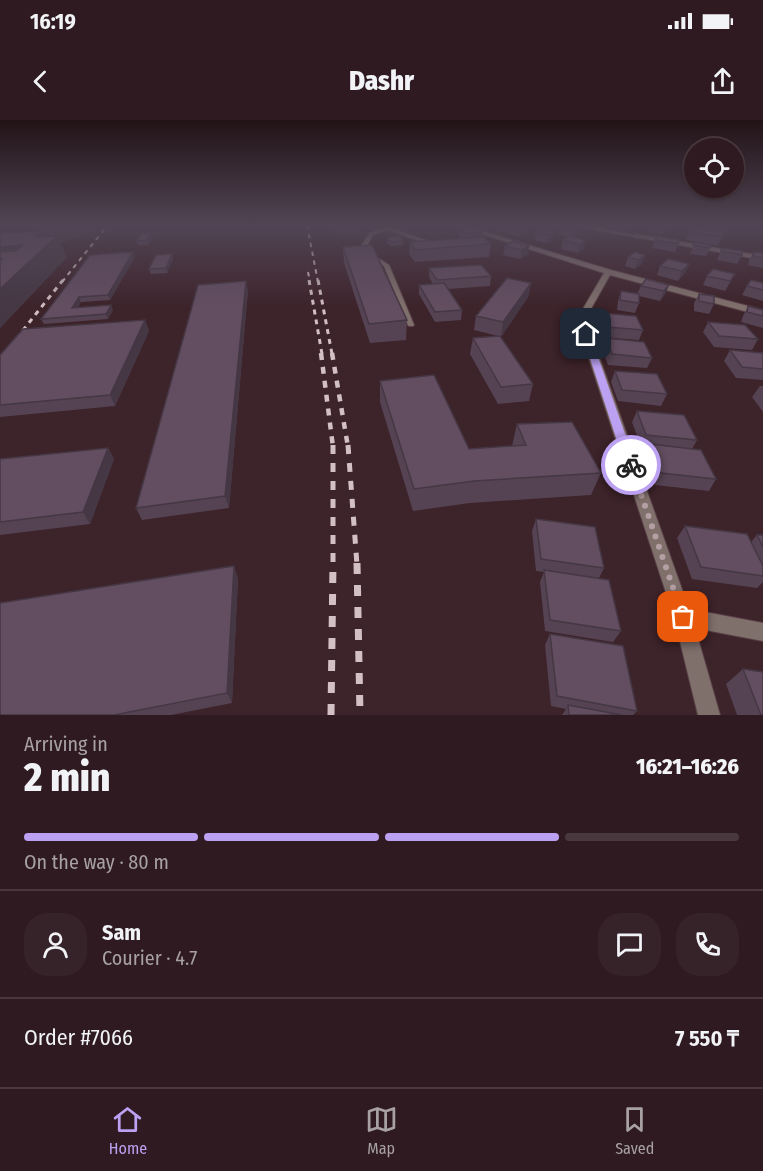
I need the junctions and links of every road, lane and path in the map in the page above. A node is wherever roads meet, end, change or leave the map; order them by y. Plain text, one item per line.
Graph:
1 (366, 253) edge
2 (546, 253) edge
3 (733, 253) edge
4 (763, 258) edge
5 (608, 272) junction
6 (763, 313) edge
7 (411, 325) dead end
8 (683, 617) junction
9 (763, 632) edge
10 (709, 715) edge

1 - 7 lane
2 - 5 street
3 - 4 street
5 - 6 street
5 - 8 street
8 - 9 street
8 - 10 street

